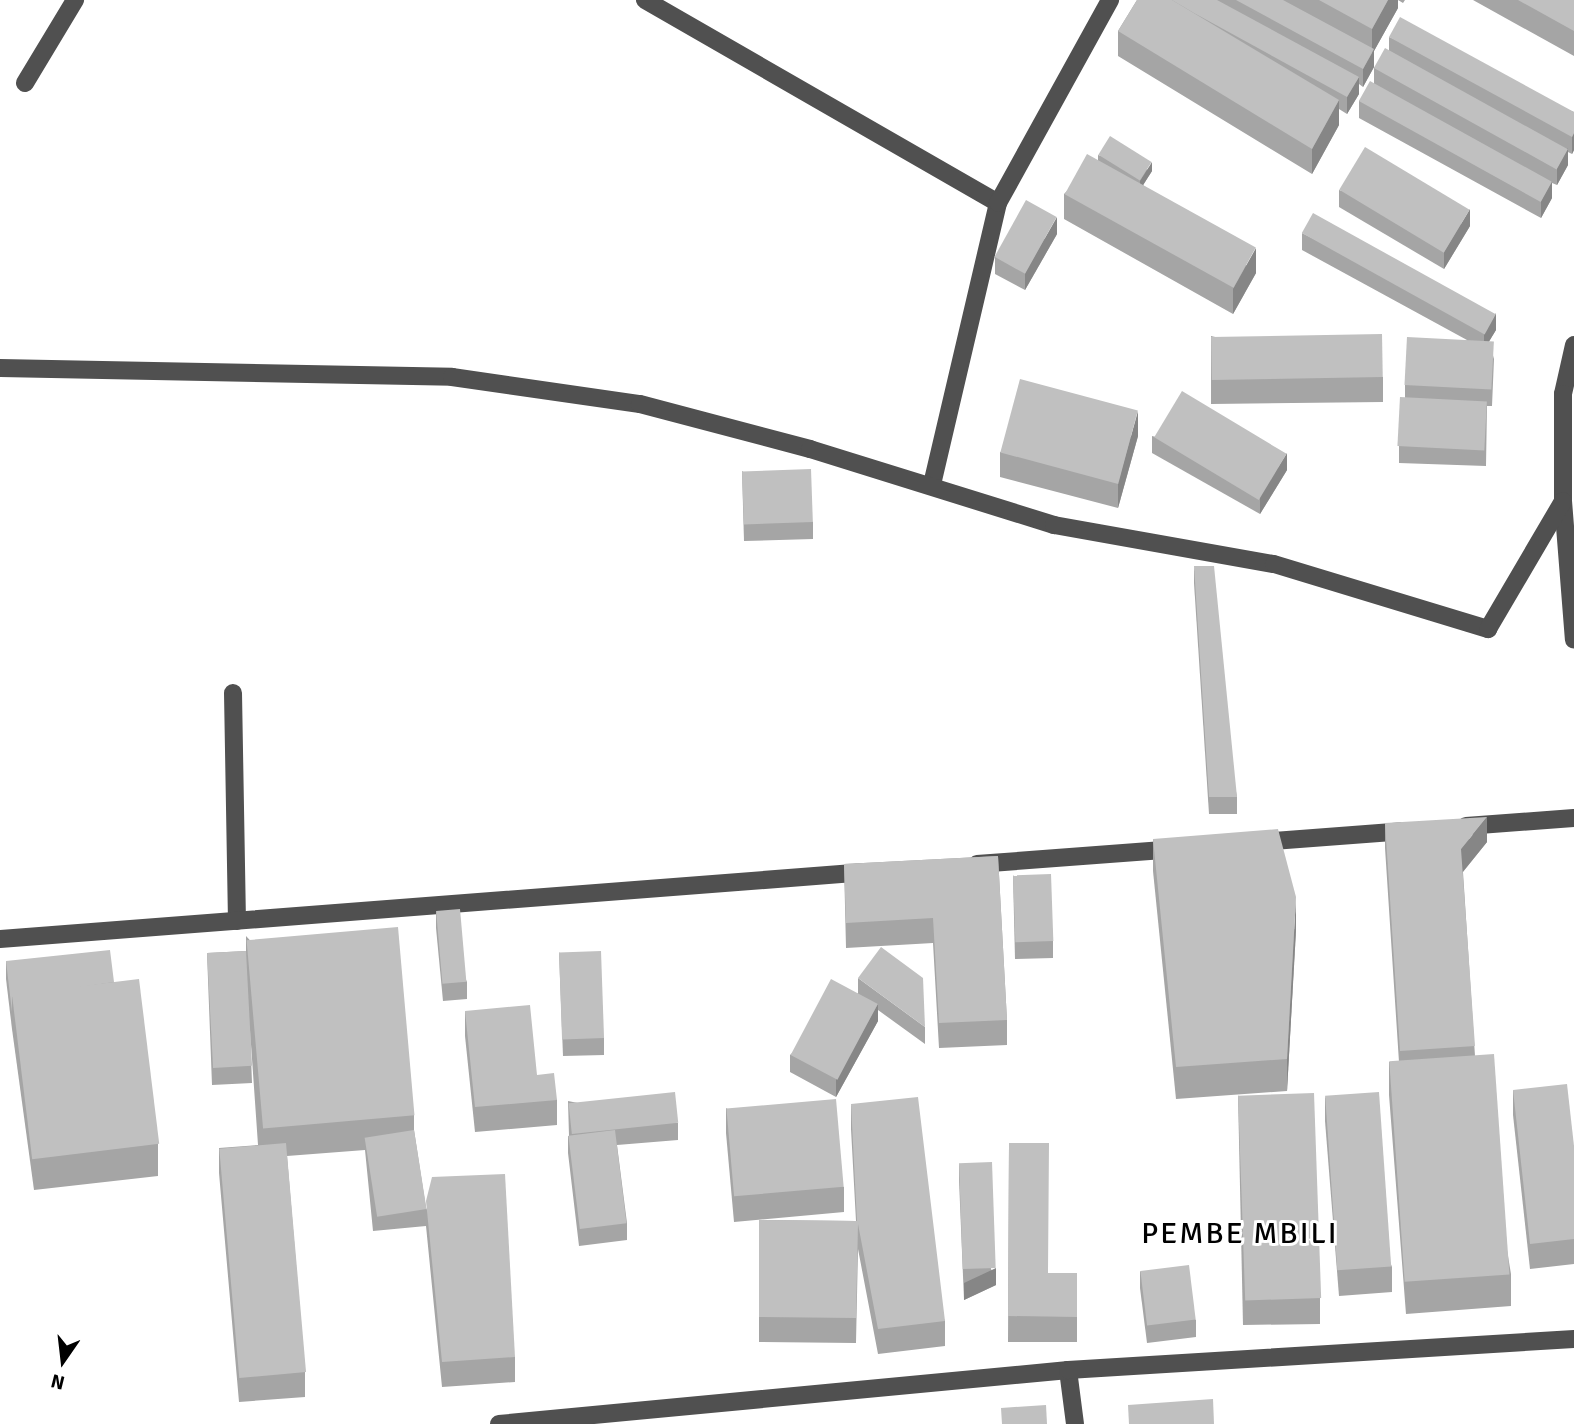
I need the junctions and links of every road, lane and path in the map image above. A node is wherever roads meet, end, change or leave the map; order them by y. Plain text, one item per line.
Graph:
1 (75, 0) edge
2 (645, 0) edge
3 (1110, 0) edge
4 (25, 83) dead end
5 (998, 203) junction
6 (1574, 345) edge
7 (0, 368) edge
8 (932, 485) junction
9 (1563, 501) junction
10 (1571, 564) edge
11 (1574, 640) edge
12 (233, 693) dead end
13 (1574, 818) edge
14 (1449, 828) edge
15 (1421, 830) edge
16 (1240, 844) edge
17 (1198, 847) edge
18 (961, 865) edge
19 (892, 870) edge
20 (237, 921) junction
21 (0, 939) edge
22 (1574, 1339) edge
23 (1069, 1370) junction
24 (499, 1424) edge
25 (1075, 1424) edge

1 - 4 street
2 - 5 street
3 - 5 street
5 - 8 street
6 - 9 street
7 - 8 street
8 - 9 street
9 - 10 street
10 - 11 street
12 - 20 street
13 - 14 street
15 - 16 street
17 - 18 street
19 - 20 street
20 - 21 street
22 - 23 street
23 - 24 street
23 - 25 street

